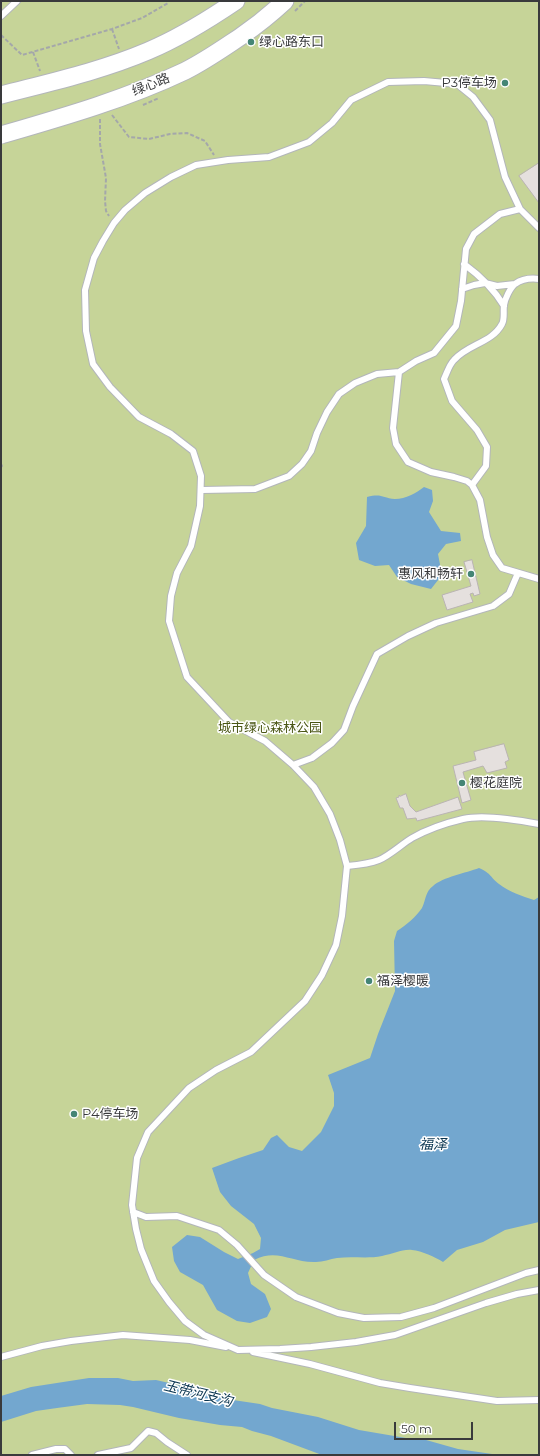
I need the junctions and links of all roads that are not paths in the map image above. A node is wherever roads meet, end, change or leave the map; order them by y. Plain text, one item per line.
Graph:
1 (17, 1) edge
2 (236, 1) edge
3 (285, 1) edge
4 (1, 16) edge
5 (1, 95) edge
6 (1, 136) edge
7 (520, 209) junction
8 (539, 228) edge
9 (464, 264) junction
10 (539, 279) edge
11 (485, 283) junction
12 (516, 284) junction
13 (462, 289) junction
14 (504, 306) junction
15 (399, 372) junction
16 (472, 486) junction
17 (202, 490) junction
18 (518, 573) junction
19 (539, 579) edge
20 (293, 765) junction
21 (539, 824) edge
22 (347, 866) junction
23 (133, 1212) junction
24 (539, 1270) edge
25 (539, 1290) edge
26 (238, 1350) junction
27 (1, 1357) edge
28 (539, 1400) edge
29 (32, 1455) edge
30 (71, 1455) edge
31 (98, 1455) edge
32 (187, 1455) edge

1 - 4 lane
2 - 5 main road
3 - 6 main road, 绿心路
7 - 8 lane
7 - 9 lane
7 - 17 lane
9 - 11 lane
9 - 13 lane
10 - 12 lane
11 - 12 lane
11 - 13 lane
11 - 14 lane
12 - 14 lane
13 - 15 lane
14 - 16 lane
15 - 16 lane
15 - 17 lane
16 - 18 lane
17 - 20 lane
18 - 19 lane
18 - 20 lane
20 - 22 lane
21 - 22 lane
22 - 23 lane
23 - 24 lane
23 - 26 lane
25 - 26 lane
26 - 27 lane
26 - 28 lane
29 - 30 lane
31 - 32 lane

